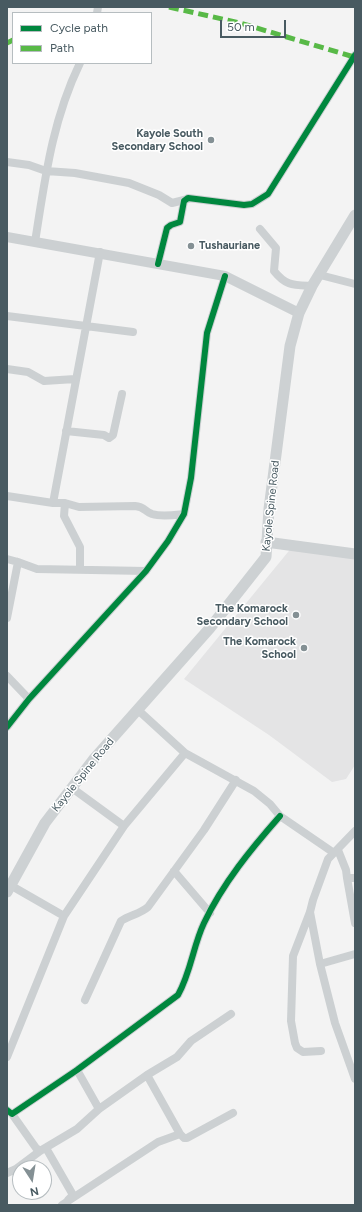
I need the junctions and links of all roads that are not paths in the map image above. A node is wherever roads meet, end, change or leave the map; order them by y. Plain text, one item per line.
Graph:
1 (355, 56) edge
2 (80, 64) edge
3 (7, 162) edge
4 (46, 171) junction
5 (188, 199) junction
6 (355, 215) edge
7 (260, 229) dead end
8 (7, 237) edge
9 (35, 242) junction
10 (100, 252) junction
11 (158, 264) junction
12 (320, 275) junction
13 (225, 276) junction
14 (355, 284) edge
15 (312, 286) junction
16 (299, 313) junction
17 (7, 316) edge
18 (87, 327) junction
19 (133, 332) dead end
20 (7, 369) edge
21 (75, 379) junction
22 (122, 394) dead end
23 (66, 431) junction
24 (7, 496) edge
25 (53, 503) junction
26 (65, 503) junction
27 (184, 514) junction
28 (266, 542) junction
29 (355, 554) edge
30 (7, 559) edge
31 (18, 562) junction
32 (80, 568) junction
33 (146, 571) junction
34 (7, 618) edge
35 (7, 676) edge
36 (29, 699) junction
37 (138, 710) junction
38 (7, 727) edge
39 (184, 753) junction
40 (236, 780) junction
41 (72, 788) junction
42 (280, 816) junction
43 (124, 826) junction
44 (355, 831) edge
45 (336, 852) junction
46 (174, 871) junction
47 (351, 878) edge
48 (9, 888) edge
49 (310, 912) junction
50 (210, 913) junction
51 (64, 916) junction
52 (355, 924) edge
53 (355, 954) edge
54 (320, 964) junction
55 (85, 1000) dead end
56 (231, 1014) dead end
57 (321, 1051) dead end
58 (7, 1057) edge
59 (77, 1070) junction
60 (147, 1075) junction
61 (355, 1078) edge
62 (99, 1109) junction
63 (10, 1112) edge
64 (233, 1113) dead end
65 (180, 1134) junction
66 (43, 1149) junction
67 (7, 1173) edge
68 (62, 1204) edge

1 - 5 street
2 - 4 street
3 - 4 street
4 - 5 street
4 - 9 street
5 - 11 street
6 - 12 main road, Kayole Spine Road
7 - 15 street
8 - 9 street
9 - 10 street
10 - 11 street
10 - 18 street
11 - 13 street
12 - 14 street
12 - 15 main road, Kayole Spine Road
13 - 16 street
13 - 27 street
15 - 16 main road, Kayole Spine Road
16 - 28 main road, Kayole Spine Road
17 - 18 street
18 - 19 street
18 - 21 street
20 - 21 street
21 - 23 street
22 - 23 street
23 - 25 street
24 - 25 street
25 - 26 street
26 - 27 street
26 - 32 street
27 - 33 street
28 - 29 main road
28 - 37 main road, Kayole Spine Road
30 - 31 street
31 - 32 street
31 - 34 street
32 - 33 street
33 - 36 street
35 - 36 street
36 - 38 street
37 - 39 street
37 - 41 main road, Kayole Spine Road
39 - 40 street
39 - 43 street
40 - 42 street
40 - 46 street
41 - 43 street
41 - 48 main road, Kayole Spine Road
42 - 45 street
42 - 50 street
43 - 51 street
44 - 45 street
45 - 47 street
45 - 49 street
46 - 50 street
46 - 55 street
47 - 52 street
48 - 51 street
49 - 54 street
49 - 57 street
50 - 59 street
51 - 58 street
53 - 54 street
54 - 61 street
56 - 60 street
59 - 62 street
59 - 63 street
60 - 62 street
60 - 65 street
62 - 66 street
63 - 66 street
64 - 65 street
65 - 68 street
66 - 67 street
66 - 68 street

